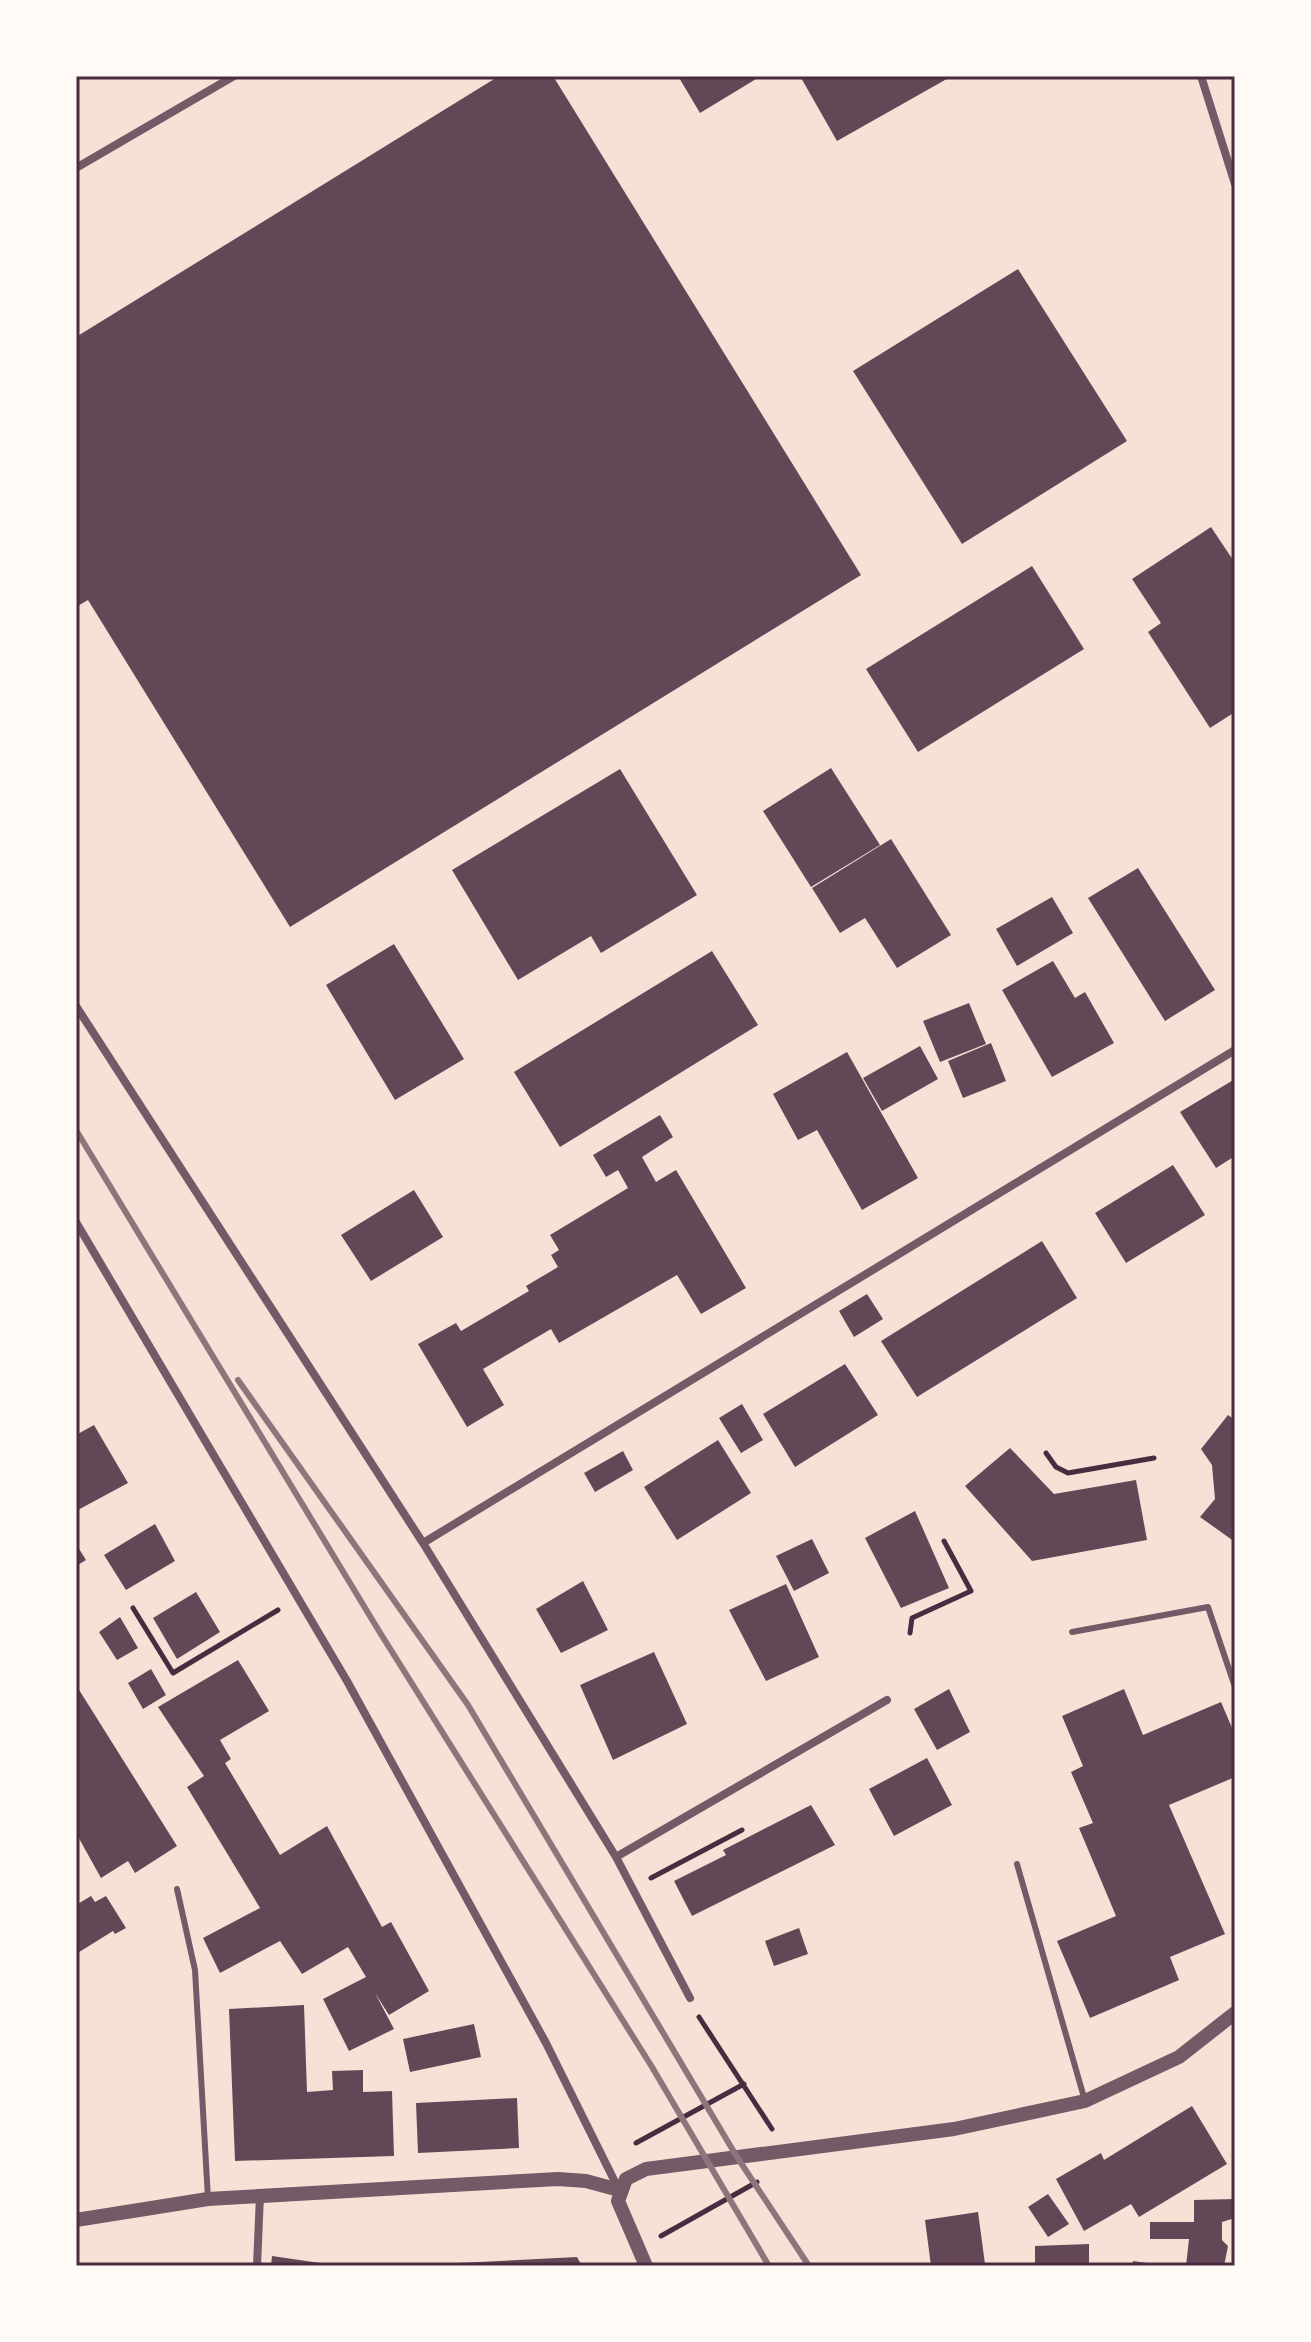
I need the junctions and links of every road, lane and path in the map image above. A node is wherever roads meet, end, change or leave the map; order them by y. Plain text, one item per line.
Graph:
1 (234, 76) edge
2 (1201, 76) edge
3 (76, 168) edge
4 (1235, 184) edge
5 (76, 1006) edge
6 (1235, 1050) edge
7 (76, 1222) edge
8 (1046, 1453) dead end
9 (1154, 1458) dead end
10 (944, 1541) dead end
11 (423, 1543) junction
12 (298, 1598) junction
13 (133, 1608) dead end
14 (1072, 1632) dead end
15 (910, 1633) dead end
16 (1235, 1687) edge
17 (887, 1700) dead end
18 (742, 1830) dead end
19 (616, 1857) junction
20 (1017, 1864) dead end
21 (633, 1888) junction
22 (177, 1889) dead end
23 (690, 1998) joint
24 (1235, 2013) edge
25 (744, 2084) junction
26 (1085, 2101) junction
27 (786, 2151) junction
28 (604, 2159) junction
29 (619, 2190) junction
30 (260, 2195) junction
31 (208, 2199) junction
32 (76, 2220) edge
33 (638, 2249) junction
34 (257, 2266) edge
35 (646, 2266) edge

1 - 3 street
2 - 4 street
5 - 11 street
6 - 11 street
7 - 12 street
8 - 9 path
10 - 15 path
11 - 19 street
12 - 13 path
12 - 28 street
14 - 16 lane
17 - 19 street
18 - 21 path
19 - 21 street
20 - 26 lane
21 - 23 street
22 - 31 lane
23 - 25 path
24 - 26 street
25 - 27 path
25 - 28 path
26 - 27 street
27 - 29 street
27 - 33 path
28 - 29 street
29 - 30 street
29 - 33 street
30 - 31 street
30 - 34 street
31 - 32 street
33 - 35 street

